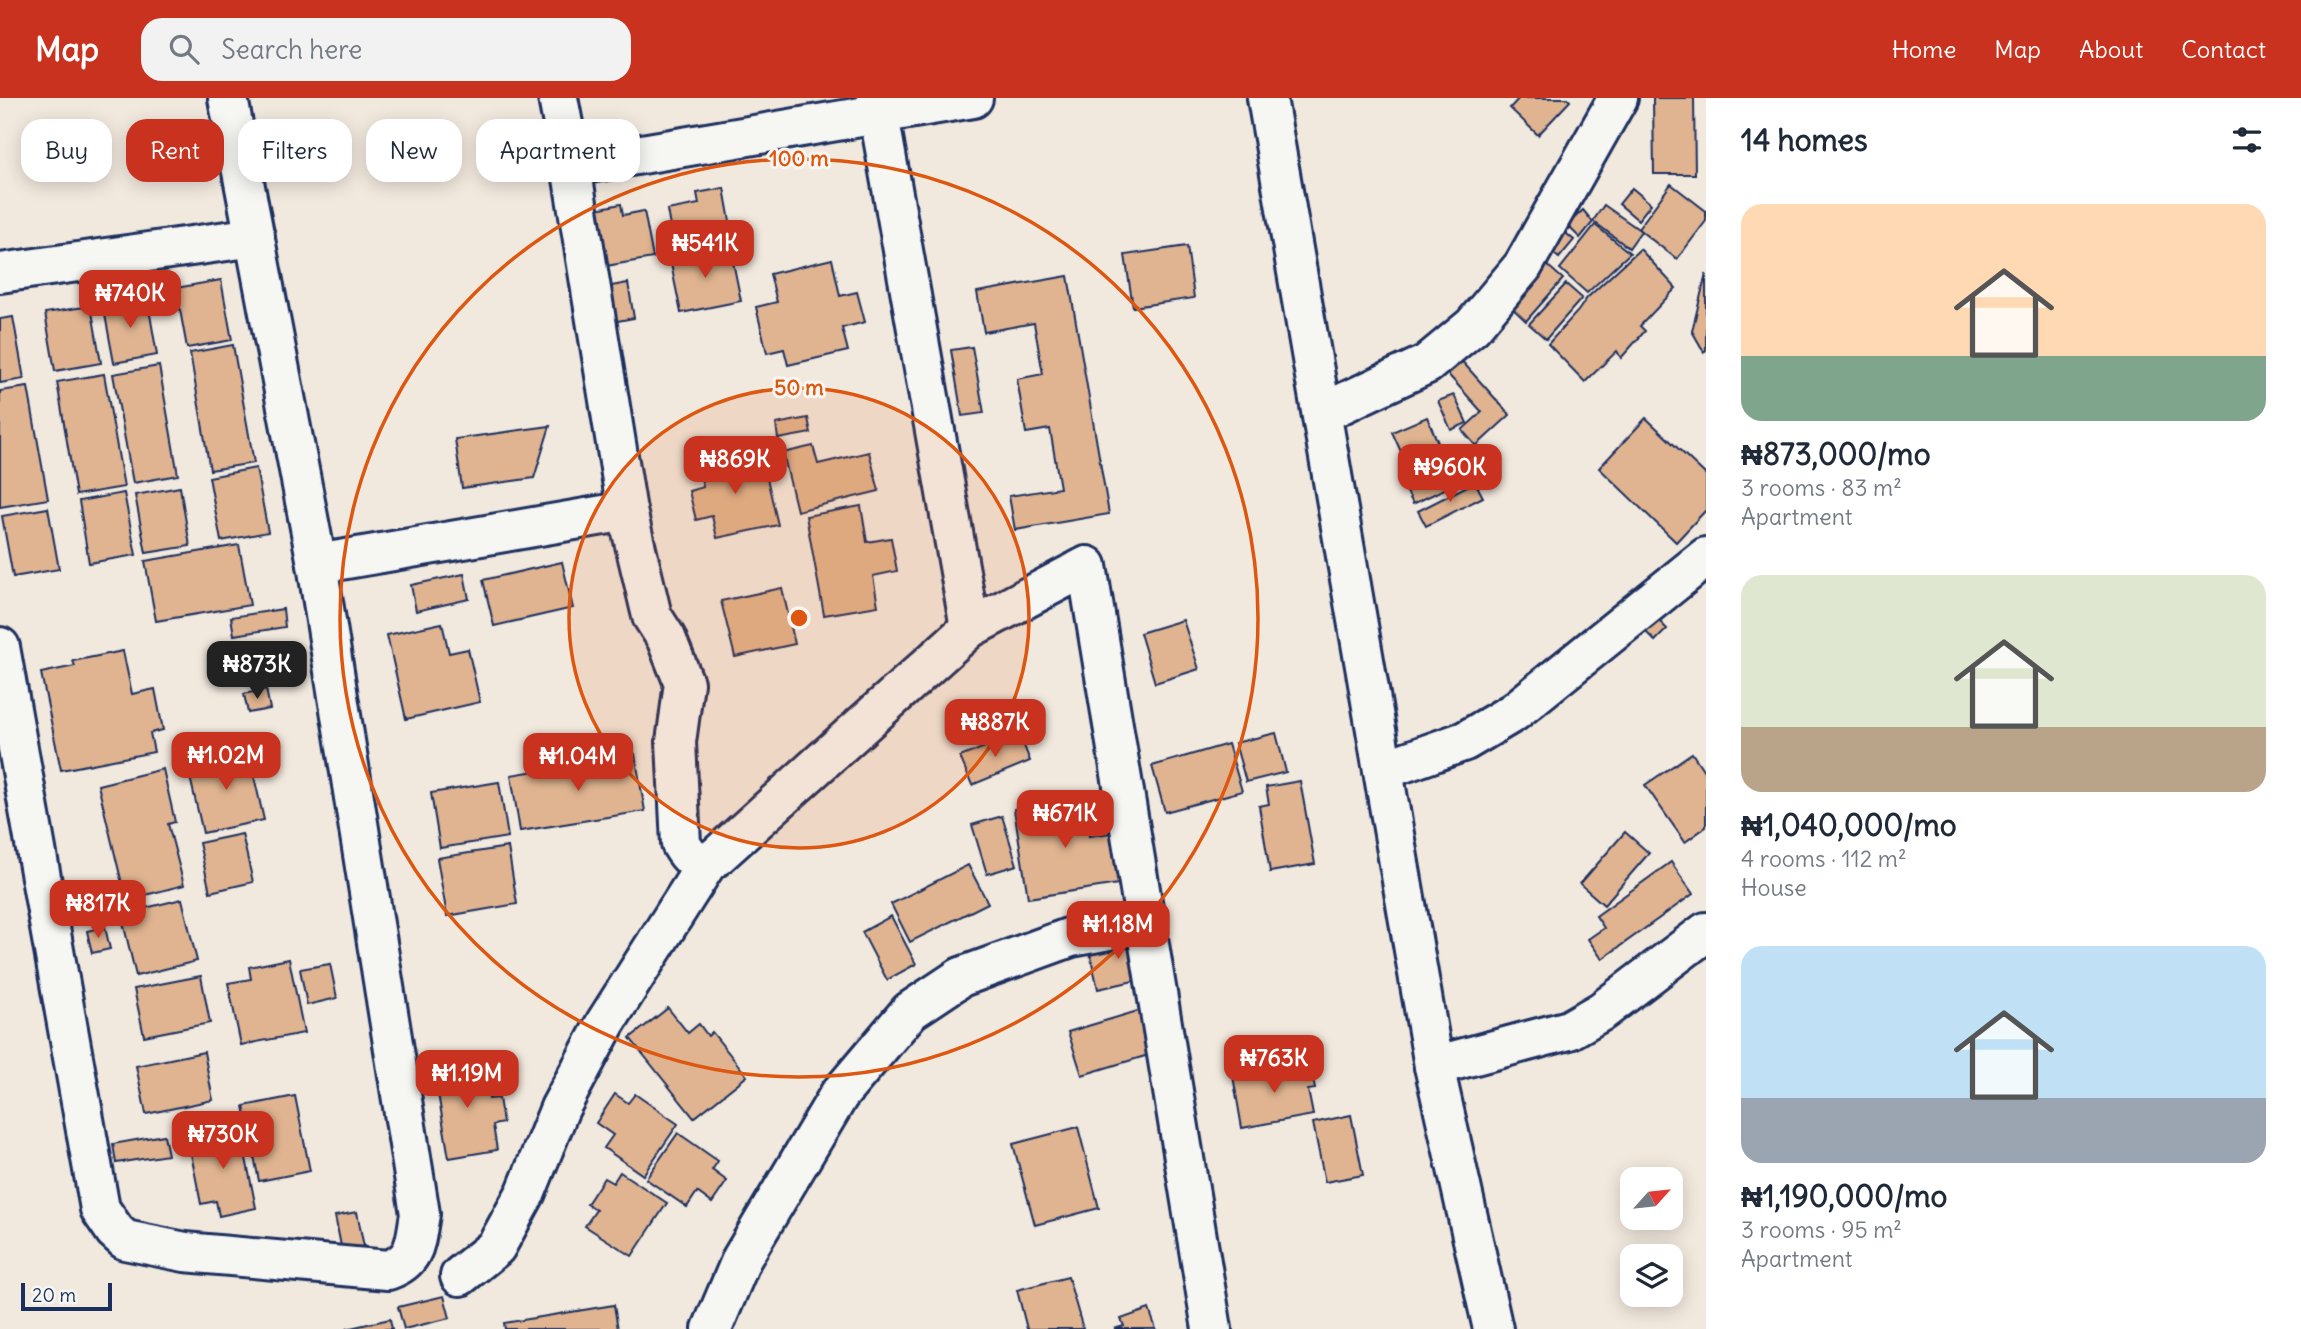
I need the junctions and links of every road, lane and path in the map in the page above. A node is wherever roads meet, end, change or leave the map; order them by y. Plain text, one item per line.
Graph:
1 (228, 98) edge
2 (558, 98) edge
3 (973, 98) edge
4 (1267, 98) edge
5 (1618, 98) edge
6 (878, 106) edge
7 (562, 119) edge
8 (640, 153) edge
9 (574, 182) edge
10 (255, 237) junction
11 (0, 273) edge
12 (1322, 413) junction
13 (627, 511) junction
14 (1706, 557) edge
15 (317, 564) junction
16 (970, 628) junction
17 (0, 647) edge
18 (1383, 771) junction
19 (707, 863) junction
20 (1146, 923) junction
21 (1706, 932) edge
22 (1434, 1066) junction
23 (460, 1276) dead end
24 (712, 1329) edge
25 (1212, 1329) edge
26 (1493, 1329) edge

1 - 10 street
2 - 7 street
3 - 6 street
4 - 12 street
5 - 12 street
6 - 8 street
6 - 16 street
9 - 13 street
10 - 11 street
10 - 15 street
12 - 18 street
13 - 15 street
13 - 19 street
14 - 18 street
15 - 17 street
16 - 19 street
16 - 20 street
18 - 22 street
19 - 23 street
20 - 24 street
20 - 25 street
21 - 22 street
22 - 26 street

